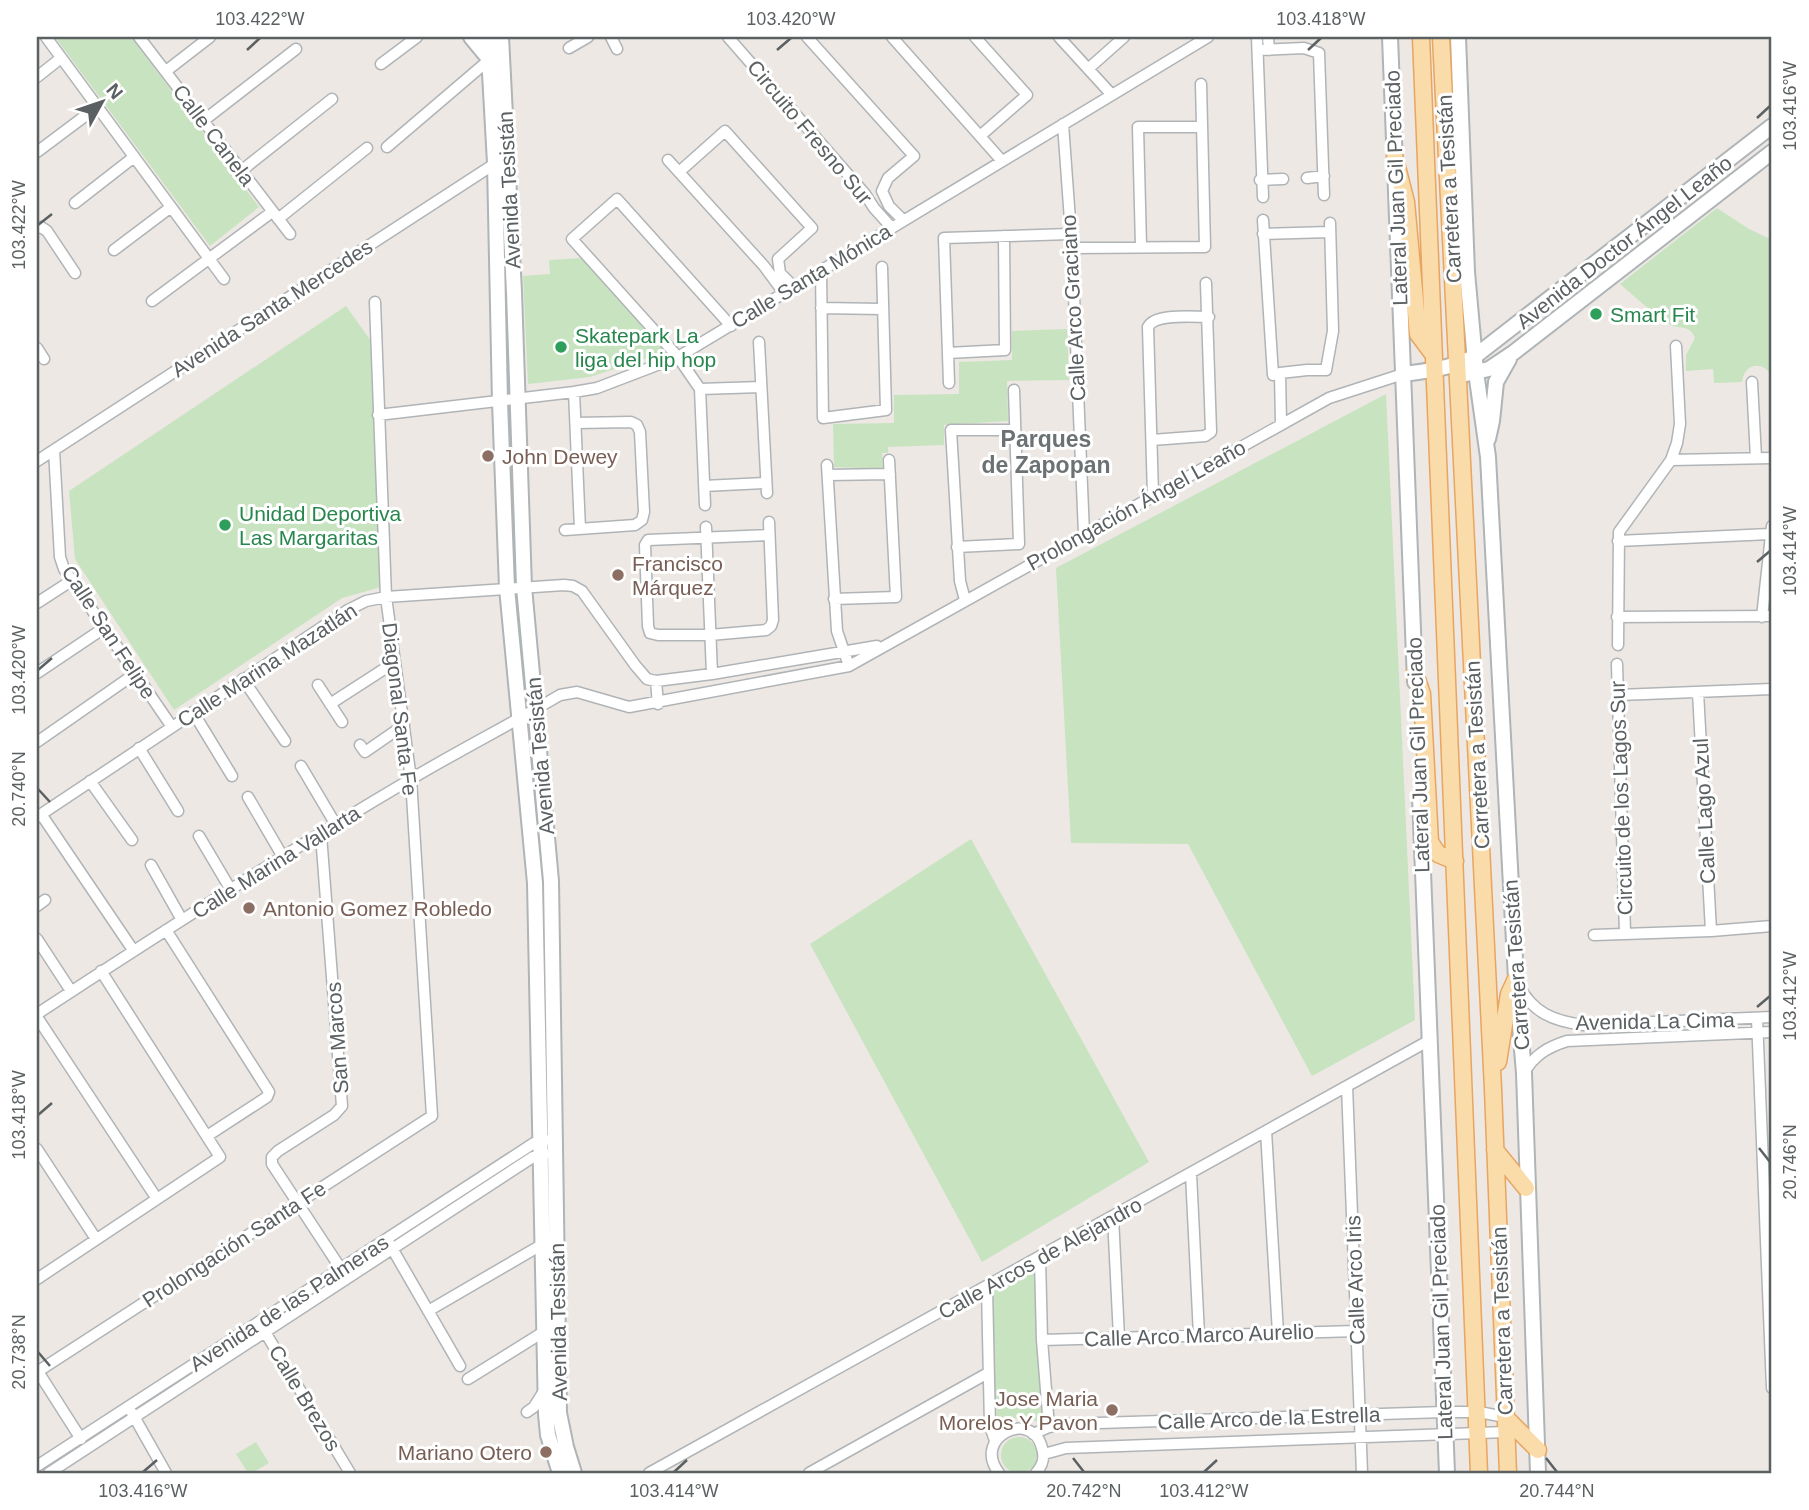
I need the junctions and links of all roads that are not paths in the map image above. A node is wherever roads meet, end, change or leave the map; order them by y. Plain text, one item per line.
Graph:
1 (46, 37) edge
2 (139, 37) edge
3 (210, 37) edge
4 (416, 37) edge
5 (471, 37) edge
6 (489, 37) edge
7 (501, 37) edge
8 (588, 37) edge
9 (611, 37) edge
10 (728, 37) edge
11 (807, 37) edge
12 (892, 37) edge
13 (975, 37) edge
14 (1059, 37) edge
15 (1124, 37) edge
16 (1208, 37) edge
17 (1257, 37) edge
18 (1268, 37) edge
19 (1390, 37) edge
20 (1421, 37) edge
21 (1441, 37) edge
22 (1458, 37) edge
23 (569, 48) dead end
24 (296, 49) dead end
25 (617, 49) dead end
26 (1264, 50) junction
27 (496, 56) junction
28 (61, 58) junction
29 (381, 64) dead end
30 (1088, 69) junction
31 (166, 71) junction
32 (37, 77) edge
33 (1201, 84) dead end
34 (1112, 95) junction
35 (332, 99) dead end
36 (97, 107) junction
37 (203, 121) junction
38 (1063, 124) junction
39 (1772, 126) edge
40 (1202, 127) junction
41 (981, 136) junction
42 (387, 147) dead end
43 (367, 148) dead end
44 (37, 152) edge
45 (1772, 152) edge
46 (508, 155) junction
47 (134, 157) junction
48 (1395, 159) junction
49 (668, 160) dead end
50 (1002, 161) junction
51 (495, 163) junction
52 (241, 171) junction
53 (679, 172) junction
54 (1324, 176) junction
55 (1283, 178) dead end
56 (1307, 178) dead end
57 (1260, 180) junction
58 (1324, 195) dead end
59 (1263, 197) dead end
60 (75, 203) dead end
61 (171, 207) junction
62 (275, 216) junction
63 (903, 220) junction
64 (1263, 220) dead end
65 (891, 227) junction
66 (37, 228) edge
67 (290, 234) dead end
68 (1070, 234) junction
69 (1263, 234) junction
70 (1004, 236) junction
71 (1140, 246) junction
72 (1072, 247) junction
73 (114, 250) dead end
74 (208, 258) junction
75 (1596, 265) junction
76 (882, 267) dead end
77 (821, 271) junction
78 (75, 273) dead end
79 (224, 279) dead end
80 (1607, 279) junction
81 (1206, 283) dead end
82 (794, 287) junction
83 (784, 293) junction
84 (152, 301) dead end
85 (375, 302) dead end
86 (821, 308) junction
87 (882, 309) junction
88 (1209, 317) junction
89 (731, 326) junction
90 (760, 342) dead end
91 (1676, 346) dead end
92 (37, 348) edge
93 (948, 353) junction
94 (1513, 353) junction
95 (1433, 354) junction
96 (678, 357) junction
97 (1474, 357) junction
98 (44, 359) dead end
99 (1458, 370) junction
100 (1476, 372) junction
101 (1280, 373) junction
102 (1434, 375) junction
103 (1399, 378) junction
104 (1752, 382) dead end
105 (949, 383) dead end
106 (761, 387) junction
107 (701, 389) junction
108 (1014, 390) dead end
109 (574, 392) junction
110 (517, 400) junction
111 (500, 402) junction
112 (378, 415) junction
113 (576, 423) junction
114 (1281, 424) junction
115 (1015, 430) junction
116 (1152, 440) junction
117 (54, 450) junction
118 (1487, 452) junction
119 (1756, 458) junction
120 (1772, 458) edge
121 (889, 460) dead end
122 (1671, 460) junction
123 (37, 461) edge
124 (890, 474) junction
125 (704, 486) junction
126 (1153, 495) junction
127 (705, 505) dead end
128 (769, 522) dead end
129 (580, 529) junction
130 (565, 530) dead end
131 (1771, 530) edge
132 (706, 532) junction
133 (1084, 534) junction
134 (768, 535) junction
135 (1618, 541) junction
136 (957, 547) junction
137 (71, 581) junction
138 (524, 587) junction
139 (507, 588) junction
140 (386, 597) junction
141 (834, 599) junction
142 (965, 600) junction
143 (37, 603) edge
144 (1767, 616) edge
145 (1617, 617) junction
146 (104, 628) junction
147 (710, 635) junction
148 (888, 644) junction
149 (1618, 645) dead end
150 (844, 653) junction
151 (395, 662) junction
152 (1617, 664) dead end
153 (849, 666) junction
154 (37, 673) edge
155 (135, 673) junction
156 (1415, 673) junction
157 (712, 674) junction
158 (243, 679) junction
159 (656, 681) junction
160 (317, 685) dead end
161 (1772, 689) edge
162 (1698, 692) junction
163 (1619, 695) junction
164 (1772, 697) edge
165 (330, 704) junction
166 (658, 704) junction
167 (536, 709) junction
168 (193, 712) junction
169 (519, 718) junction
170 (342, 722) dead end
171 (404, 725) junction
172 (172, 727) junction
173 (285, 741) dead end
174 (37, 742) edge
175 (360, 745) dead end
176 (139, 748) junction
177 (302, 766) dead end
178 (232, 776) dead end
179 (411, 779) junction
180 (90, 781) junction
181 (248, 797) dead end
182 (178, 811) dead end
183 (39, 815) edge
184 (336, 825) junction
185 (321, 835) junction
186 (199, 836) dead end
187 (132, 840) dead end
188 (283, 857) junction
189 (1455, 861) junction
190 (151, 865) dead end
191 (231, 890) junction
192 (182, 920) junction
193 (1772, 926) edge
194 (166, 930) junction
195 (1711, 931) junction
196 (1625, 933) junction
197 (1594, 935) dead end
198 (37, 939) edge
199 (133, 950) junction
200 (101, 971) junction
201 (1516, 979) junction
202 (71, 991) junction
203 (37, 1015) edge
204 (1772, 1017) edge
205 (1757, 1018) junction
206 (1602, 1024) junction
207 (1772, 1032) edge
208 (1758, 1033) junction
209 (1430, 1040) junction
210 (1604, 1040) junction
211 (1524, 1073) junction
212 (1347, 1086) junction
213 (1493, 1088) junction
214 (432, 1116) joint
215 (1266, 1131) junction
216 (207, 1136) junction
217 (548, 1147) junction
218 (37, 1149) edge
219 (1495, 1150) junction
220 (1191, 1174) junction
221 (1526, 1188) junction
222 (157, 1199) junction
223 (297, 1203) junction
224 (1113, 1217) junction
225 (96, 1239) junction
226 (390, 1244) junction
227 (543, 1244) junction
228 (1040, 1258) junction
229 (341, 1269) junction
230 (37, 1279) edge
231 (987, 1288) junction
232 (428, 1311) junction
233 (262, 1328) junction
234 (545, 1331) junction
235 (1357, 1331) junction
236 (1278, 1333) junction
237 (1199, 1335) junction
238 (1119, 1338) junction
239 (1042, 1340) junction
240 (460, 1366) dead end
241 (37, 1371) edge
242 (988, 1373) junction
243 (468, 1380) dead end
244 (546, 1388) junction
245 (1772, 1388) edge
246 (128, 1406) junction
247 (527, 1412) dead end
248 (1444, 1412) junction
249 (1479, 1412) junction
250 (1360, 1415) junction
251 (134, 1417) junction
252 (1506, 1425) junction
253 (1049, 1427) junction
254 (1479, 1433) junction
255 (1033, 1434) junction
256 (1445, 1434) junction
257 (1361, 1436) junction
258 (81, 1438) junction
259 (995, 1441) junction
260 (1538, 1450) junction
261 (1044, 1454) junction
262 (37, 1466) edge
263 (995, 1472) edge
264 (1040, 1472) edge
265 (49, 1473) edge
266 (166, 1473) edge
267 (351, 1473) edge
268 (560, 1473) edge
269 (575, 1473) edge
270 (649, 1473) edge
271 (809, 1473) edge
272 (1362, 1473) edge
273 (1447, 1473) edge
274 (1479, 1473) edge
275 (1508, 1473) edge
276 (1538, 1473) edge

1 - 28 street
2 - 31 street, Calle Canela
3 - 31 street
4 - 29 street
5 - 27 street
6 - 27 street, Avenida Tesistán
7 - 27 street, Avenida Tesistán
8 - 23 street
9 - 25 street
10 - 65 street, Circuito Fresno Sur
11 - 63 street
12 - 41 street
13 - 41 street
14 - 30 street
15 - 30 street
16 - 34 street, Calle Santa Mónica
17 - 26 street
18 - 26 street
19 - 48 street, Lateral Juan Gil Preciado
20 - 95 main road, Carretera a Tesistán
21 - 99 main road, Carretera a Tesistán
22 - 97 street
24 - 37 street
26 - 54 street
26 - 57 street
27 - 42 street
27 - 46 street, Avenida Tesistán
27 - 51 street, Avenida Tesistán
28 - 32 street
28 - 36 street
30 - 34 street
31 - 37 street, Calle Canela
33 - 40 street
34 - 38 street, Calle Santa Mónica
35 - 52 street
36 - 44 street
36 - 47 street
37 - 52 street, Calle Canela
38 - 50 street, Calle Santa Mónica
38 - 68 street, Calle Arco Graciano
39 - 75 street, Avenida Doctor Ángel Leaño
40 - 71 street
40 - 71 street
41 - 50 street
43 - 62 street
45 - 80 street, Avenida Doctor Ángel Leaño
46 - 51 street, Avenida Santa Mercedes
46 - 110 street, Avenida Tesistán
47 - 60 street
47 - 61 street
48 - 95 main road
48 - 103 street, Lateral Juan Gil Preciado
49 - 53 street
50 - 63 street, Calle Santa Mónica
51 - 111 street, Avenida Tesistán
51 - 117 street, Avenida Santa Mercedes
52 - 62 street, Calle Canela
53 - 82 street
53 - 83 street
54 - 56 street
54 - 58 street
55 - 57 street
57 - 59 street
61 - 73 street
61 - 74 street
62 - 67 street, Calle Canela
62 - 74 street
63 - 65 street, Calle Santa Mónica
64 - 69 street
65 - 77 street, Calle Santa Mónica
66 - 78 street
68 - 70 street
68 - 72 street, Calle Arco Graciano
69 - 101 street
69 - 101 street
70 - 93 street
70 - 93 street
71 - 72 street
72 - 133 street, Calle Arco Graciano
74 - 79 street
74 - 84 street
75 - 80 street
75 - 97 street, Avenida Doctor Ángel Leaño
76 - 87 street
77 - 82 street, Calle Santa Mónica
77 - 86 street
80 - 94 street, Avenida Doctor Ángel Leaño
81 - 88 street
82 - 83 street, Calle Santa Mónica
83 - 89 street, Calle Santa Mónica
85 - 112 street, Diagonal Santa Fe
86 - 87 street
86 - 87 street
88 - 116 street
88 - 116 street
89 - 96 street, Calle Santa Mónica
89 - 96 street
90 - 106 street
91 - 122 street
92 - 98 street
93 - 105 street
94 - 100 street, Avenida Doctor Ángel Leaño
94 - 118 street
95 - 102 main road, Carretera a Tesistán
96 - 107 street
96 - 109 street, Calle Santa Mónica
97 - 99 street, Prolongación Ángel Leaño
97 - 100 street
99 - 100 street, Prolongación Ángel Leaño
99 - 102 street, Prolongación Ángel Leaño
99 - 213 main road, Carretera a Tesistán
100 - 118 street
101 - 114 street
102 - 103 street, Prolongación Ángel Leaño
102 - 189 main road, Carretera a Tesistán
103 - 114 street, Prolongación Ángel Leaño
103 - 156 street, Lateral Juan Gil Preciado
104 - 119 street
106 - 107 street
106 - 125 street
107 - 125 street
108 - 115 street
109 - 110 street, Calle Santa Mónica
109 - 113 street
110 - 111 street, Calle Santa Mónica
110 - 138 street, Avenida Tesistán
111 - 112 street, Calle Santa Mónica
111 - 139 street, Avenida Tesistán
112 - 140 street, Diagonal Santa Fe
113 - 129 street
113 - 129 street
114 - 126 street, Prolongación Ángel Leaño
115 - 136 street
115 - 136 street
116 - 126 street
117 - 123 street, Avenida Santa Mercedes
117 - 137 street, Calle San Felipe
118 - 201 street, Carretera Tesistán
119 - 120 street
119 - 122 street
121 - 124 street
122 - 135 street
124 - 141 street
124 - 141 street
125 - 127 street
126 - 133 street, Prolongación Ángel Leaño
128 - 134 street
129 - 130 street
131 - 135 street
131 - 144 street
132 - 134 street
132 - 147 street
132 - 147 street
133 - 142 street, Prolongación Ángel Leaño
134 - 147 street
135 - 145 street
136 - 142 street
137 - 143 street
137 - 146 street, Calle San Felipe
138 - 139 street, Calle Marina Mazatlán
138 - 159 street
138 - 167 street, Avenida Tesistán
139 - 140 street, Calle Marina Mazatlán
139 - 169 street, Avenida Tesistán
140 - 151 street, Diagonal Santa Fe
140 - 158 street, Calle Marina Mazatlán
141 - 150 street
142 - 148 street, Prolongación Ángel Leaño
144 - 145 street
145 - 149 street
146 - 154 street
146 - 155 street, Calle San Felipe
147 - 157 street
148 - 150 street, Prolongación Ángel Leaño
148 - 153 street, Prolongación Ángel Leaño
150 - 153 street
150 - 157 street, Prolongación Ángel Leaño
151 - 165 street
151 - 171 street, Diagonal Santa Fe
152 - 163 street, Circuito de los Lagos Sur
153 - 166 street, Prolongación Ángel Leaño
155 - 172 street, Calle San Felipe
155 - 174 street
156 - 189 main road
156 - 209 street, Lateral Juan Gil Preciado
157 - 159 street, Prolongación Ángel Leaño
158 - 168 street, Calle Marina Mazatlán
158 - 173 street
159 - 166 street
160 - 165 street
161 - 162 street
161 - 164 street
162 - 163 street
162 - 195 street, Calle Lago Azul
163 - 196 street, Circuito de los Lagos Sur
165 - 170 street
166 - 167 street, Prolongación Ángel Leaño
167 - 169 street, Prolongación Ángel Leaño
167 - 217 street, Avenida Tesistán
168 - 172 street, Calle Marina Mazatlán
168 - 178 street
169 - 179 street, Calle Marina Vallarta
169 - 217 street, Avenida Tesistán
171 - 175 street
171 - 179 street, Diagonal Santa Fe
172 - 176 street, Calle Marina Mazatlán
176 - 180 street, Calle Marina Mazatlán
176 - 182 street
177 - 184 street
179 - 184 street, Calle Marina Vallarta
179 - 214 street, Diagonal Santa Fe
180 - 183 street, Calle Marina Mazatlán
180 - 187 street
181 - 188 street
183 - 199 street
184 - 185 street, Calle Marina Vallarta
185 - 188 street, Calle Marina Vallarta
185 - 223 street, San Marcos
186 - 191 street
188 - 191 street, Calle Marina Vallarta
189 - 249 main road, Carretera a Tesistán
190 - 192 street
191 - 192 street, Calle Marina Vallarta
192 - 194 street, Calle Marina Vallarta
193 - 195 street
194 - 199 street, Calle Marina Vallarta
194 - 216 street
195 - 196 street
196 - 197 street
198 - 202 street
199 - 200 street, Calle Marina Vallarta
200 - 202 street, Calle Marina Vallarta
200 - 216 street
201 - 206 street, Avenida La Cima
201 - 211 street, Carretera Tesistán
201 - 213 main road
202 - 203 street, Calle Marina Vallarta
203 - 222 street
204 - 205 street, Avenida La Cima
205 - 206 street, Avenida La Cima
205 - 208 street
206 - 210 street
207 - 208 street, Avenida La Cima
208 - 210 street, Avenida La Cima
208 - 245 street
209 - 212 street, Calle Arcos de Alejandro
209 - 248 street, Lateral Juan Gil Preciado
210 - 211 street, Avenida La Cima
211 - 221 street, Carretera Tesistán
212 - 215 street, Calle Arcos de Alejandro
212 - 235 street, Calle Arco Iris
213 - 219 main road, Carretera a Tesistán
214 - 223 street, Prolongación Santa Fe
215 - 220 street, Calle Arcos de Alejandro
215 - 236 street
216 - 222 street
217 - 226 street, Avenida de las Palmeras
217 - 227 street, Avenida Tesistán
217 - 269 street, Avenida Tesistán
218 - 225 street
219 - 221 main road
219 - 252 main road, Carretera a Tesistán
220 - 224 street, Calle Arcos de Alejandro
220 - 237 street
221 - 260 street, Carretera Tesistán
222 - 225 street
223 - 229 street, San Marcos
223 - 241 street, Prolongación Santa Fe
224 - 228 street, Calle Arcos de Alejandro
224 - 238 street
225 - 230 street
226 - 229 street, Avenida de las Palmeras
226 - 232 street
226 - 233 street, Avenida de las Palmeras
227 - 232 street
227 - 234 street, Avenida Tesistán
228 - 231 street, Calle Arcos de Alejandro
228 - 239 street
229 - 233 street, Avenida de las Palmeras
231 - 242 street
231 - 270 street, Calle Arcos de Alejandro
232 - 240 street
233 - 246 street, Avenida de las Palmeras
233 - 251 street, Avenida de las Palmeras
233 - 267 street, Calle Brezos
234 - 243 street
234 - 244 street, Avenida Tesistán
235 - 236 street, Calle Arco Marco Aurelio
235 - 250 street, Calle Arco Iris
236 - 237 street, Calle Arco Marco Aurelio
237 - 238 street, Calle Arco Marco Aurelio
238 - 239 street, Calle Arco Marco Aurelio
239 - 253 street
241 - 258 street
242 - 259 street
242 - 271 street
244 - 247 street
244 - 268 street, Avenida Tesistán
246 - 251 street
246 - 258 street, Avenida de las Palmeras
248 - 249 street, Calle Arco de la Estrella
248 - 250 street, Calle Arco de la Estrella
248 - 256 street, Lateral Juan Gil Preciado
249 - 252 street, Calle Arco de la Estrella
249 - 254 main road, Carretera a Tesistán
250 - 253 street, Calle Arco de la Estrella
250 - 257 street, Calle Arco Iris
251 - 265 street, Avenida de las Palmeras
251 - 266 street
252 - 254 street, Calle Arco de la Estrella
252 - 260 main road
252 - 275 main road, Carretera a Tesistán
253 - 255 street, Calle Arco de la Estrella
254 - 256 street, Calle Arco de la Estrella
254 - 274 main road, Carretera a Tesistán
255 - 259 street, Calle Arco de la Estrella
255 - 261 street
256 - 257 street, Calle Arco de la Estrella
256 - 273 street, Lateral Juan Gil Preciado
257 - 261 street, Calle Arco de la Estrella
257 - 272 street, Calle Arco Iris
258 - 262 street, Avenida de las Palmeras
259 - 263 street
260 - 276 street, Carretera Tesistán
261 - 264 street

